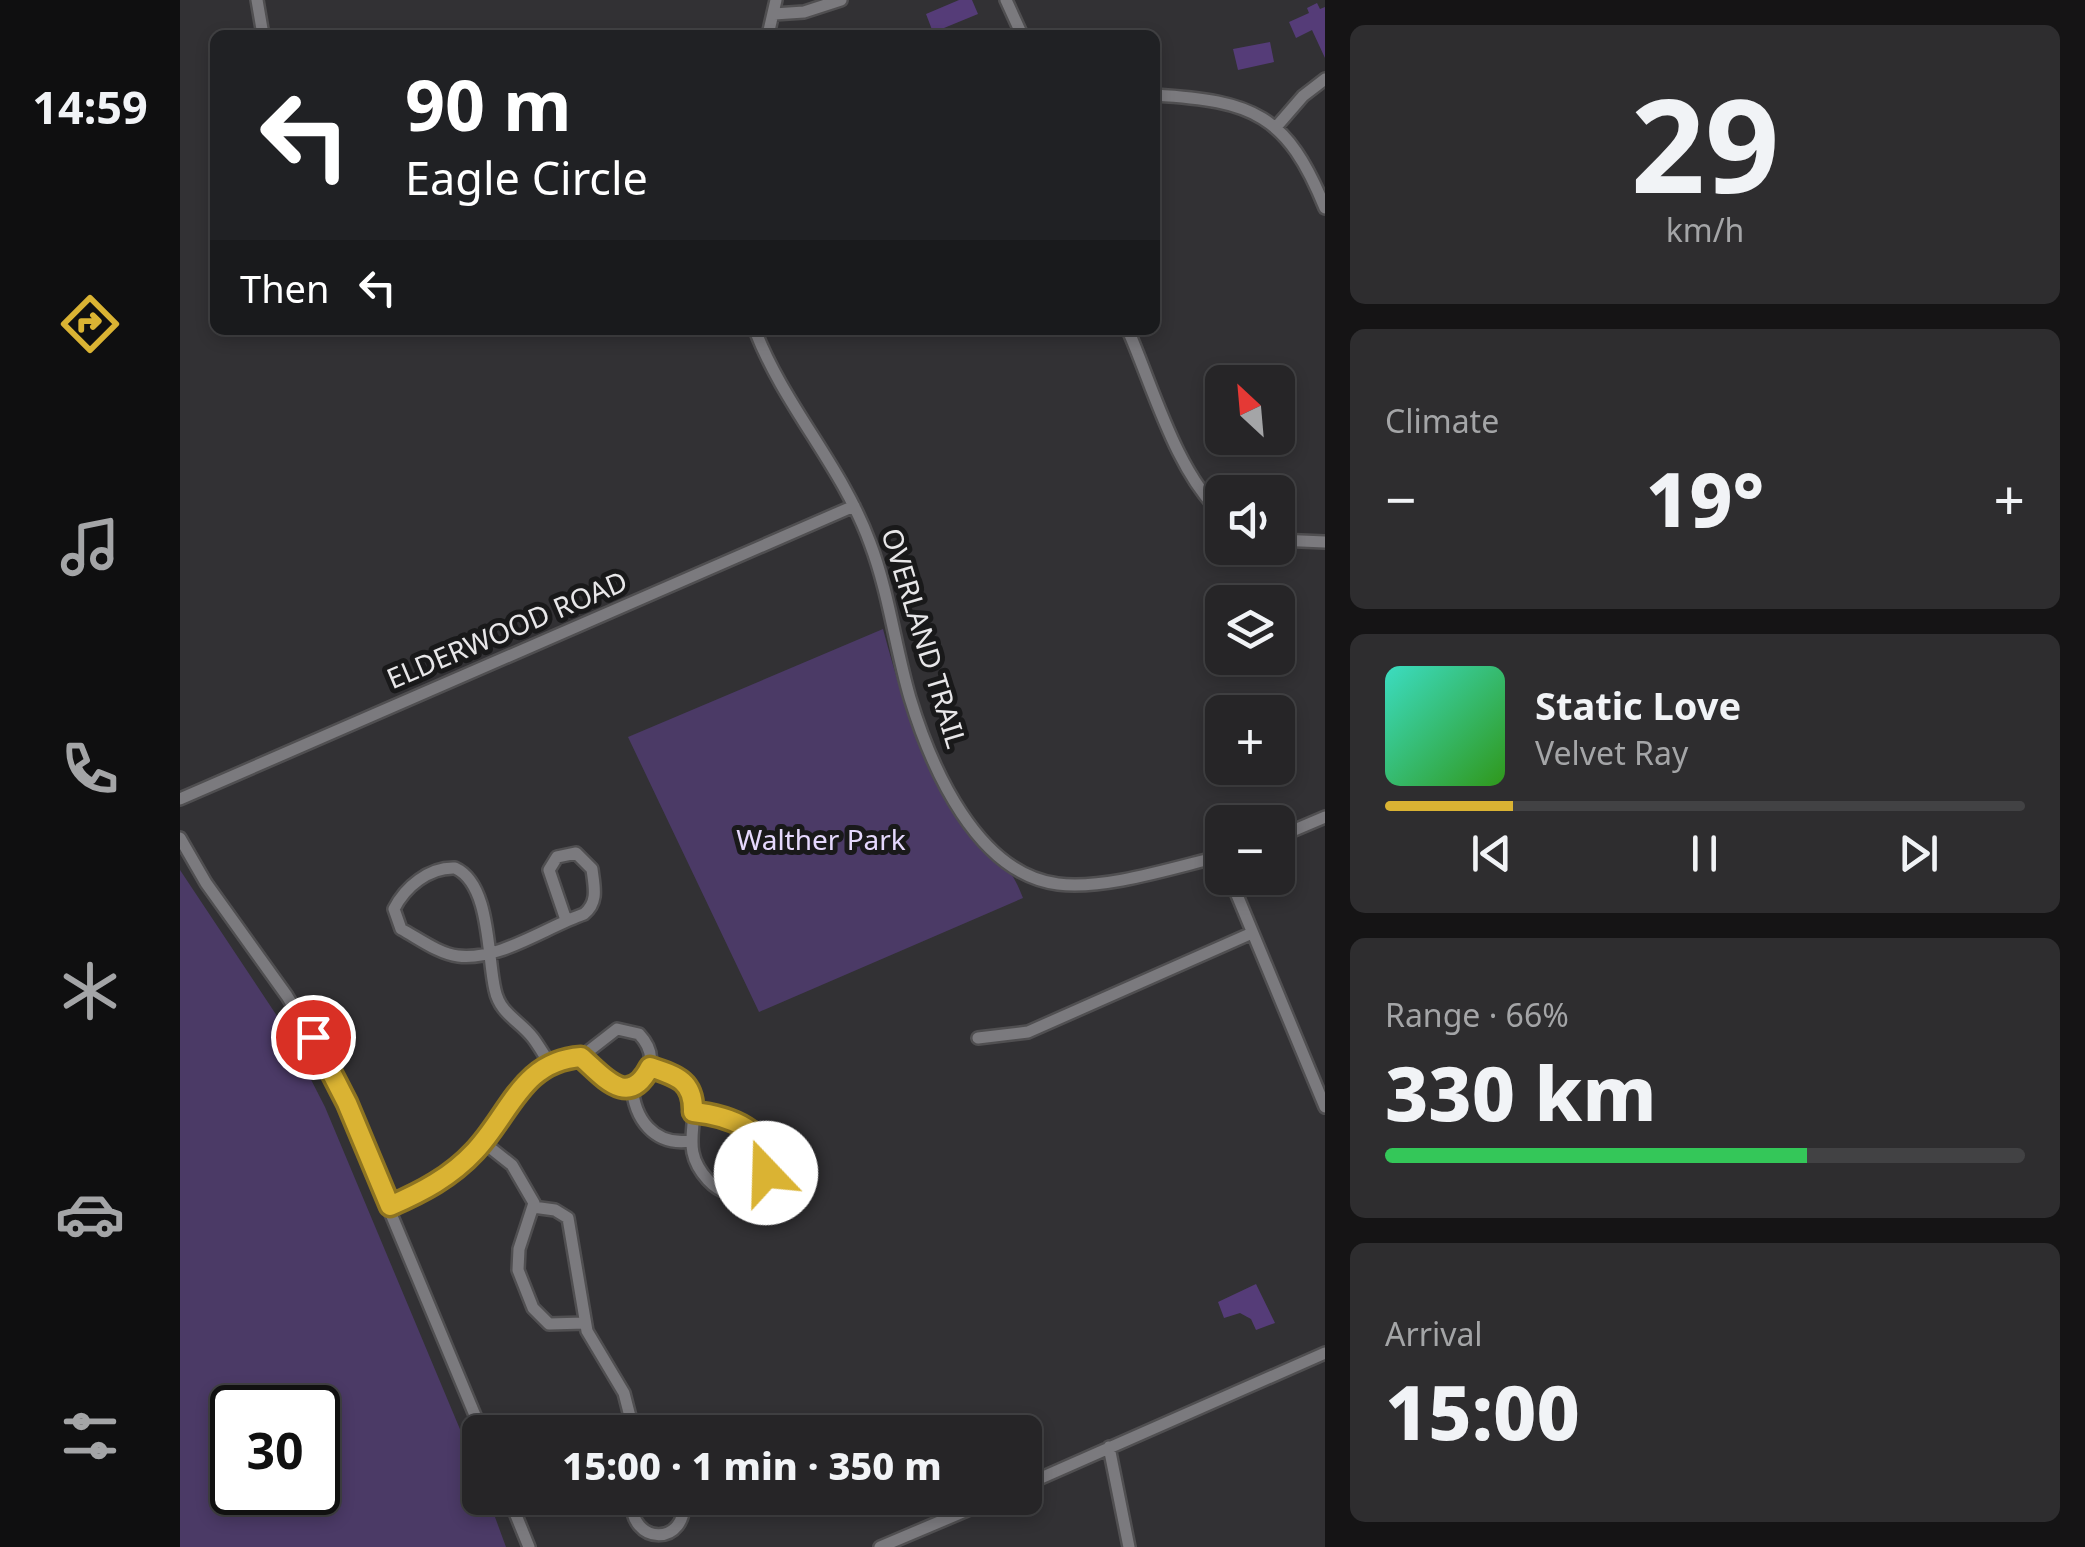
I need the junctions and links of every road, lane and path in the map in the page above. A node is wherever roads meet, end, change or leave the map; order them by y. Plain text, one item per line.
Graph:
1 (257, 0) edge
2 (842, 0) edge
3 (1006, 0) edge
4 (775, 7) edge
5 (262, 30) edge
6 (1020, 30) edge
7 (1325, 79) edge
8 (1160, 96) edge
9 (1277, 126) junction
10 (1325, 208) edge
11 (757, 335) edge
12 (1130, 335) edge
13 (1205, 496) edge
14 (854, 506) junction
15 (1295, 541) edge
16 (1325, 542) edge
17 (180, 799) edge
18 (1325, 817) edge
19 (1295, 830) edge
20 (180, 838) edge
21 (1205, 860) edge
22 (1237, 895) edge
23 (566, 920) junction
24 (1252, 933) junction
25 (489, 952) junction
26 (978, 1038) dead end
27 (581, 1057) junction
28 (550, 1064) junction
29 (650, 1067) junction
30 (632, 1086) junction
31 (1325, 1107) edge
32 (693, 1112) junction
33 (690, 1140) junction
34 (483, 1142) junction
35 (390, 1206) junction
36 (533, 1207) junction
37 (585, 1322) junction
38 (1325, 1353) edge
39 (475, 1415) edge
40 (630, 1415) edge
41 (1109, 1448) junction
42 (1042, 1478) edge
43 (516, 1515) edge
44 (633, 1515) edge
45 (685, 1515) edge
46 (956, 1515) edge
47 (529, 1547) edge
48 (880, 1547) edge
49 (1129, 1547) edge

1 - 5 street
2 - 4 street
3 - 6 street
7 - 9 street
8 - 9 street
9 - 10 street
11 - 14 street, OVERLAND TRAIL
12 - 13 street
14 - 17 street, ELDERWOOD ROAD
14 - 21 street, OVERLAND TRAIL
15 - 16 street
18 - 19 street
20 - 35 street
22 - 24 street
23 - 23 street
23 - 25 street
24 - 26 street
24 - 31 street
25 - 25 street
25 - 28 street
27 - 28 street
27 - 29 street
27 - 30 street
28 - 34 street
29 - 30 street
29 - 32 street
30 - 33 street
32 - 33 street
32 - 33 street
34 - 35 street
34 - 36 street
35 - 39 street
36 - 37 street
36 - 37 street
37 - 40 street
38 - 41 street
41 - 42 street
41 - 49 street
43 - 47 street
44 - 45 street
46 - 48 street

